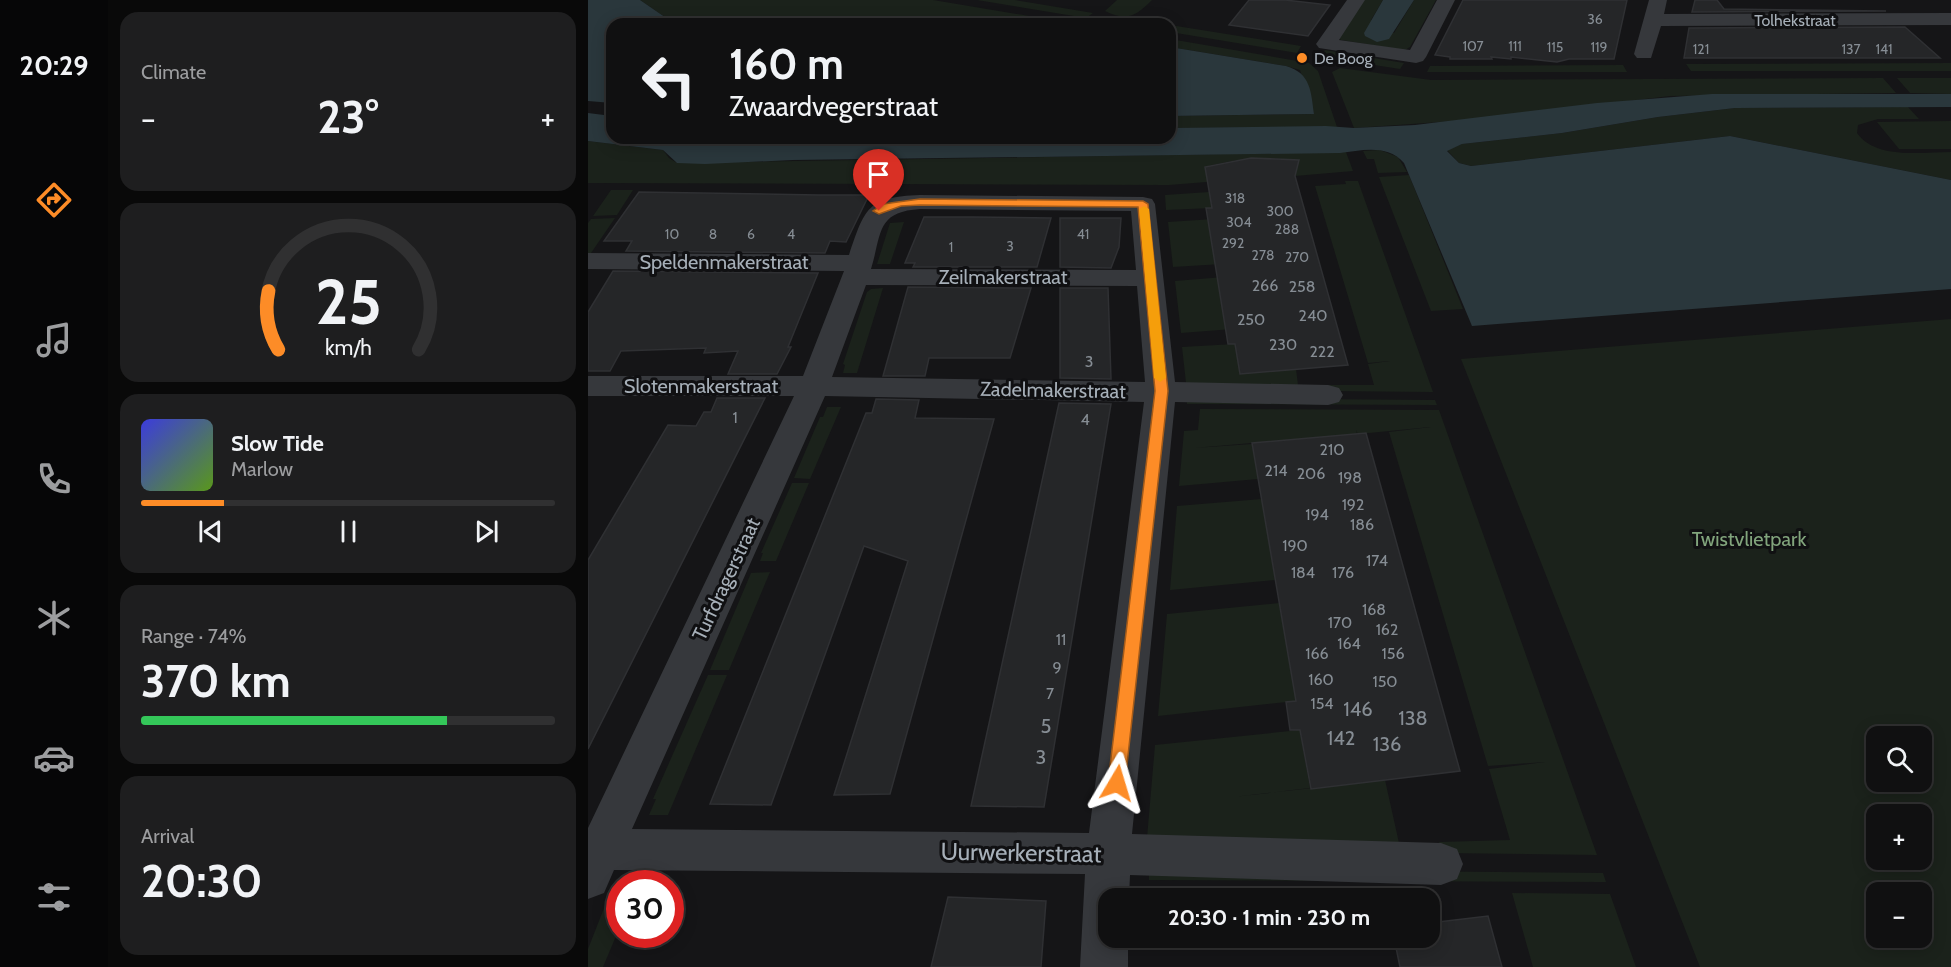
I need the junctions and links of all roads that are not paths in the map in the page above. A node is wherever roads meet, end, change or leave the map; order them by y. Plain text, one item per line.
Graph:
1 (1446, 0) edge
2 (1658, 0) edge
3 (1917, 0) edge
4 (1348, 1) edge
5 (1944, 19) edge
6 (1653, 20) junction
7 (1644, 54) dead end
8 (588, 261) edge
9 (857, 270) junction
10 (1151, 278) junction
11 (588, 386) edge
12 (814, 386) junction
13 (1161, 391) junction
14 (1328, 395) dead end
15 (1108, 854) junction
16 (593, 859) edge
17 (1441, 864) dead end
18 (1104, 967) edge

1 - 4 street
2 - 6 street
3 - 5 street, Tolhekstraat
5 - 6 street, Tolhekstraat
6 - 7 street
8 - 9 street, Speldenmakerstraat
9 - 10 street, Zeilmakerstraat
9 - 10 street, Turfdragerstraat
9 - 12 street, Turfdragerstraat
10 - 13 street
11 - 12 street, Slotenmakerstraat
12 - 13 street, Zadelmakerstraat
12 - 16 street, Turfdragerstraat
13 - 14 street, Zadelmakerstraat
13 - 15 street
15 - 16 street, Uurwerkerstraat
15 - 17 street, Uurwerkerstraat
15 - 18 street

